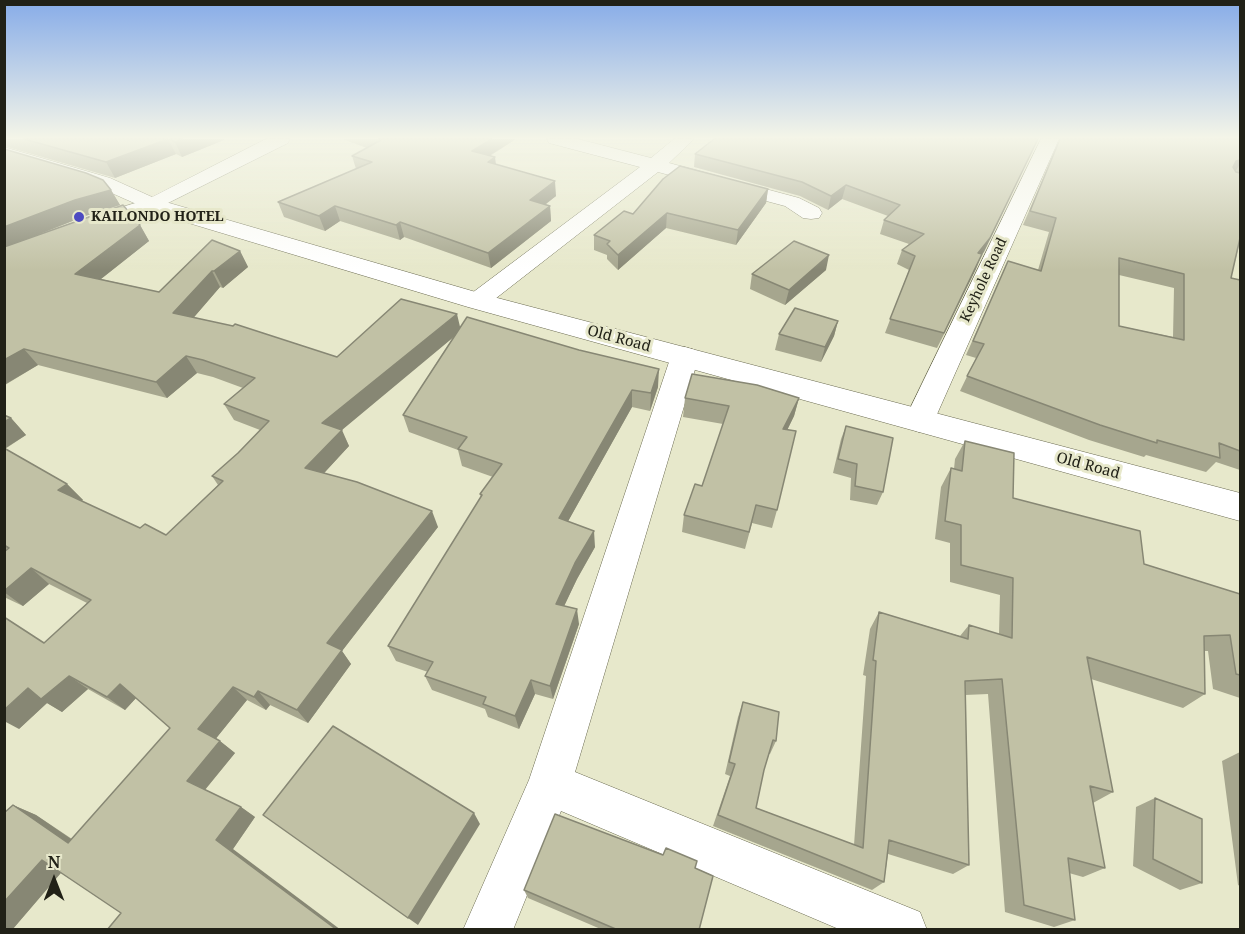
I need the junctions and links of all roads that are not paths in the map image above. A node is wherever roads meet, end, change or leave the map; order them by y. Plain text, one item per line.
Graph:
1 (104, 183) edge
2 (195, 183) edge
3 (631, 183) edge
4 (717, 183) edge
5 (1030, 183) edge
6 (152, 205) junction
7 (811, 213) dead end
8 (4, 260) edge
9 (477, 301) junction
10 (685, 356) junction
11 (919, 421) junction
12 (1240, 507) edge
13 (550, 784) junction
14 (488, 930) edge
15 (902, 930) edge

1 - 6 street
2 - 6 street
3 - 9 street
4 - 7 street
5 - 11 street, Keyhole Road
6 - 8 street
6 - 9 street, Old Road
9 - 10 street, Old Road
10 - 11 street, Old Road
10 - 13 street
11 - 12 street, Old Road
13 - 14 street
13 - 15 street

